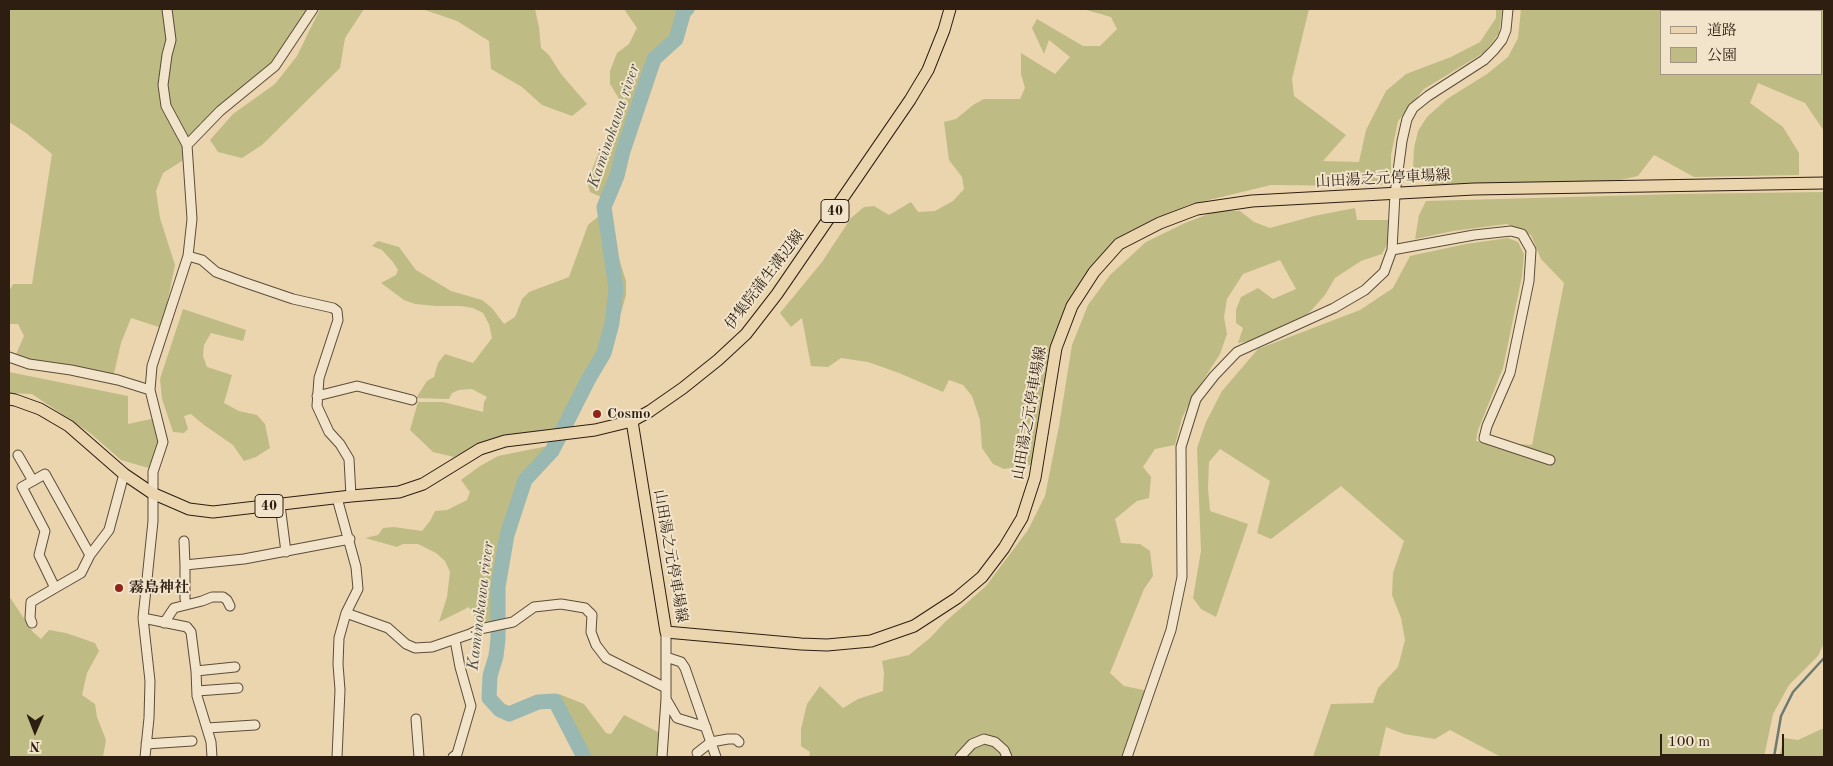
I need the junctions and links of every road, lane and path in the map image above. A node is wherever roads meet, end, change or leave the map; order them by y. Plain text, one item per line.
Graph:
1 (167, 9) edge
2 (313, 9) edge
3 (950, 9) edge
4 (1508, 9) edge
5 (187, 145) junction
6 (1824, 183) edge
7 (1395, 194) junction
8 (1392, 250) junction
9 (188, 256) junction
10 (9, 358) edge
11 (150, 390) junction
12 (317, 396) junction
13 (9, 399) edge
14 (412, 400) dead end
15 (632, 421) junction
16 (18, 455) dead end
17 (1550, 460) dead end
18 (124, 474) junction
19 (33, 481) junction
20 (152, 493) junction
21 (351, 496) junction
22 (337, 498) junction
23 (280, 505) junction
24 (350, 539) junction
25 (184, 541) dead end
26 (286, 552) junction
27 (90, 555) junction
28 (185, 565) junction
29 (55, 588) junction
30 (185, 598) dead end
31 (230, 606) dead end
32 (346, 613) junction
33 (142, 618) junction
34 (32, 623) dead end
35 (164, 623) junction
36 (666, 632) junction
37 (455, 640) junction
38 (666, 658) junction
39 (235, 667) dead end
40 (196, 671) junction
41 (238, 688) dead end
42 (666, 688) junction
43 (197, 691) junction
44 (666, 700) junction
45 (416, 719) dead end
46 (255, 726) dead end
47 (706, 727) junction
48 (207, 728) junction
49 (192, 741) dead end
50 (711, 742) junction
51 (739, 742) dead end
52 (146, 744) junction
53 (697, 753) dead end
54 (145, 757) edge
55 (212, 757) edge
56 (337, 757) edge
57 (419, 757) edge
58 (453, 757) edge
59 (662, 757) edge
60 (716, 757) edge
61 (960, 757) edge
62 (1008, 757) edge
63 (1128, 757) edge

1 - 5 street
2 - 5 street
3 - 15 main road, 伊集院蒲生溝辺線 / 40
4 - 7 street
5 - 9 street
6 - 7 main road, 山田湯之元停車場線
7 - 8 street
7 - 36 main road, 山田湯之元停車場線
8 - 17 street
8 - 63 street
9 - 11 street
9 - 12 street
10 - 11 street
11 - 20 street
12 - 14 street
12 - 21 street
13 - 18 main road, 伊集院蒲生溝辺線 / 40
15 - 21 main road, 伊集院蒲生溝辺線 / 40
15 - 36 main road, 山田湯之元停車場線
16 - 19 street
18 - 20 main road, 伊集院蒲生溝辺線 / 40
18 - 27 street
19 - 27 street
19 - 29 street
20 - 23 main road, 伊集院蒲生溝辺線 / 40
20 - 33 street
21 - 22 main road, 伊集院蒲生溝辺線 / 40
22 - 23 main road, 伊集院蒲生溝辺線 / 40
22 - 24 street
23 - 26 street
24 - 26 street
24 - 32 street
25 - 28 street
26 - 28 street
27 - 29 street
28 - 30 street
29 - 34 street
31 - 35 street
32 - 37 street
32 - 56 street
33 - 35 street
33 - 52 street
35 - 40 street
36 - 38 street
37 - 42 street
37 - 58 street
38 - 42 street
38 - 47 street
39 - 40 street
40 - 43 street
41 - 43 street
42 - 44 street
43 - 48 street
44 - 47 street
44 - 59 street
45 - 57 street
46 - 48 street
47 - 50 street
48 - 55 street
49 - 52 street
50 - 51 street
50 - 53 street
50 - 60 street
52 - 54 street
61 - 62 street

